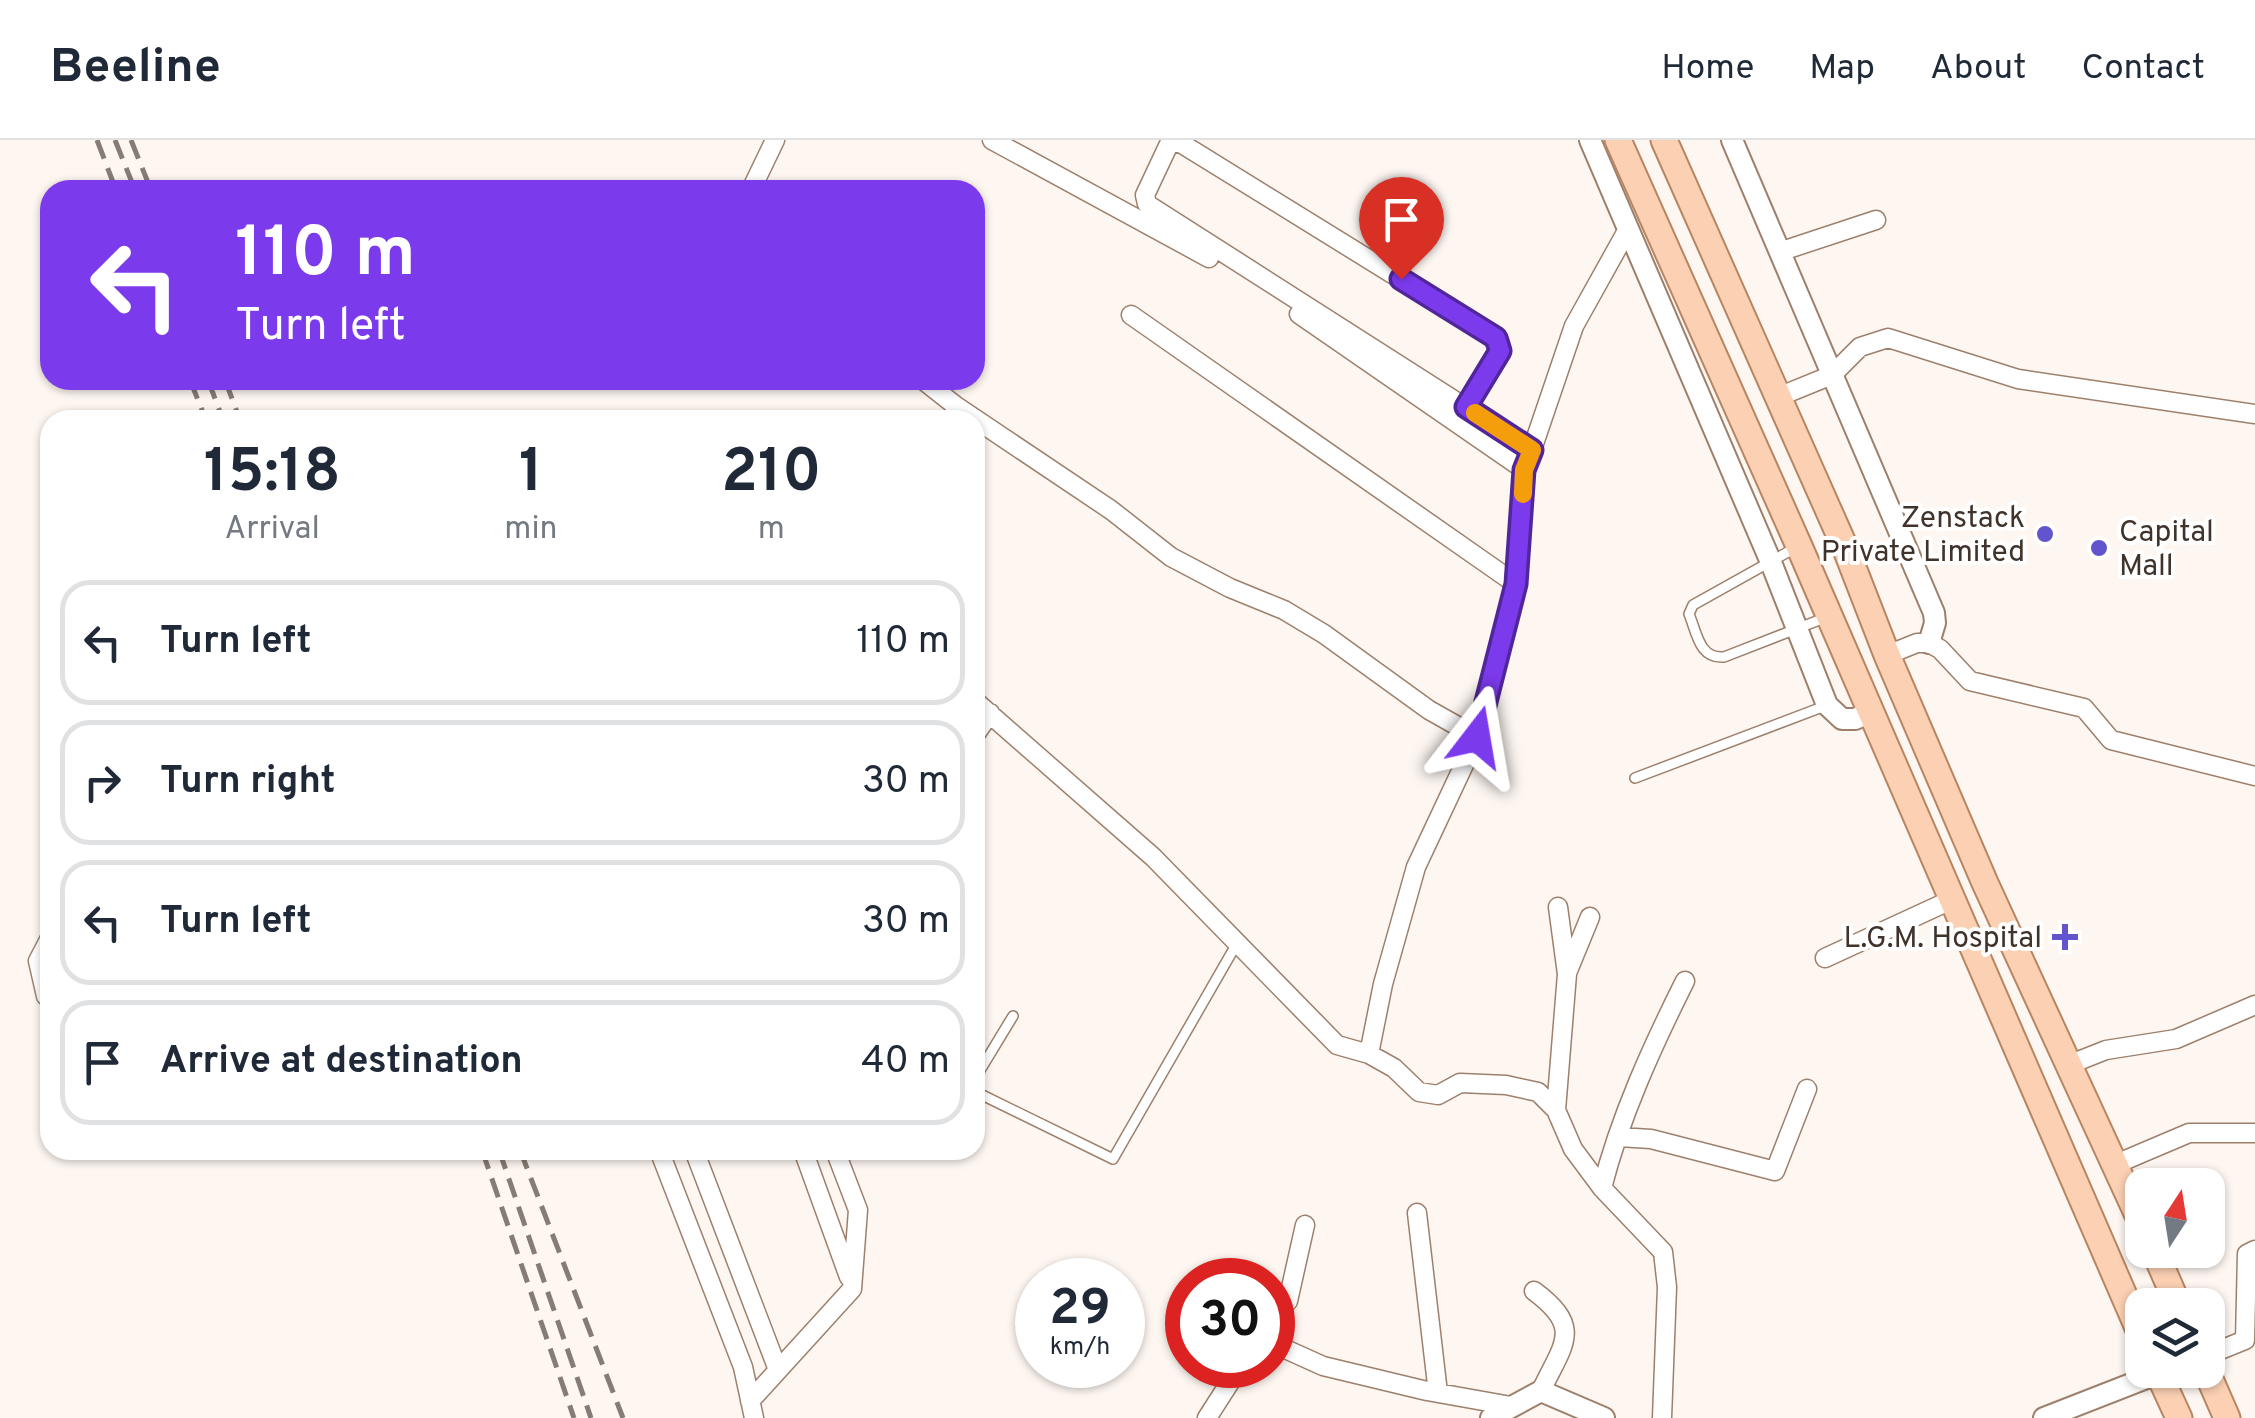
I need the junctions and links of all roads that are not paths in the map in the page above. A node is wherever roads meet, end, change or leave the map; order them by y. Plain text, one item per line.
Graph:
1 (776, 140) edge
2 (992, 140) edge
3 (1590, 140) edge
4 (1618, 140) edge
5 (1664, 140) edge
6 (1732, 140) edge
7 (755, 180) edge
8 (1876, 220) dead end
9 (1628, 229) junction
10 (1782, 252) junction
11 (1131, 316) dead end
12 (1832, 375) junction
13 (931, 390) edge
14 (1778, 397) junction
15 (1466, 407) junction
16 (948, 410) edge
17 (2255, 414) edge
18 (985, 434) edge
19 (1532, 450) junction
20 (1524, 470) junction
21 (1799, 546) junction
22 (1770, 560) junction
23 (1516, 584) junction
24 (1830, 616) junction
25 (1798, 630) junction
26 (1929, 643) junction
27 (1887, 655) junction
28 (1827, 704) junction
29 (985, 710) edge
30 (1871, 712) junction
31 (1477, 737) junction
32 (2255, 776) edge
33 (1635, 778) dead end
34 (1951, 900) junction
35 (1558, 908) dead end
36 (1590, 917) dead end
37 (1236, 944) junction
38 (1826, 958) dead end
39 (1567, 974) junction
40 (1685, 980) dead end
41 (2255, 1005) edge
42 (1014, 1016) dead end
43 (1369, 1054) junction
44 (985, 1063) edge
45 (2068, 1065) junction
46 (1807, 1088) dead end
47 (985, 1095) edge
48 (1556, 1110) junction
49 (2255, 1134) edge
50 (1618, 1137) junction
51 (663, 1160) edge
52 (698, 1160) edge
53 (807, 1160) edge
54 (839, 1160) edge
55 (2116, 1164) junction
56 (2125, 1185) edge
57 (1602, 1188) junction
58 (1417, 1212) dead end
59 (1305, 1225) dead end
60 (2255, 1250) edge
61 (1295, 1270) edge
62 (852, 1289) junction
63 (1534, 1291) dead end
64 (2125, 1298) edge
65 (2225, 1349) edge
66 (1295, 1353) edge
67 (778, 1370) junction
68 (2125, 1385) edge
69 (1226, 1388) edge
70 (2168, 1388) edge
71 (2214, 1388) edge
72 (1542, 1392) junction
73 (1438, 1393) junction
74 (1511, 1406) junction
75 (752, 1410) edge
76 (1207, 1418) edge
77 (1491, 1418) edge
78 (1604, 1418) edge
79 (1662, 1418) edge
80 (2044, 1418) edge
81 (2179, 1418) edge
82 (2227, 1418) edge

1 - 7 street
2 - 20 street
3 - 9 street
4 - 21 main road
5 - 14 main road
6 - 10 street
8 - 10 street
9 - 19 street
9 - 22 street
10 - 12 street
11 - 23 street
12 - 14 street
12 - 17 street
12 - 26 street
13 - 16 street
14 - 27 main road
15 - 15 street
15 - 19 street
18 - 31 street
19 - 20 street
20 - 23 street
21 - 22 lane
21 - 24 main road
22 - 25 street
22 - 25 lane
23 - 31 street
24 - 25 lane
24 - 30 main road
25 - 28 street
26 - 27 street
26 - 32 street
27 - 45 main road
28 - 30 street
28 - 33 lane
29 - 37 street
30 - 34 main road
31 - 43 street
34 - 38 street
34 - 64 main road
35 - 39 street
36 - 39 street
37 - 43 street
37 - 47 lane
39 - 48 street
40 - 50 street
41 - 45 street
42 - 44 lane
43 - 48 street
45 - 55 main road
46 - 50 street
48 - 57 street
49 - 55 street
50 - 57 street
51 - 75 street
52 - 67 street
53 - 62 street
54 - 62 street
55 - 56 main road
57 - 79 street
58 - 73 street
59 - 61 street
60 - 65 street
62 - 67 street
63 - 72 street
66 - 73 street
67 - 75 street
68 - 80 street
69 - 76 street
70 - 81 main road
71 - 82 main road
72 - 74 street
72 - 78 street
73 - 74 street
74 - 77 street

